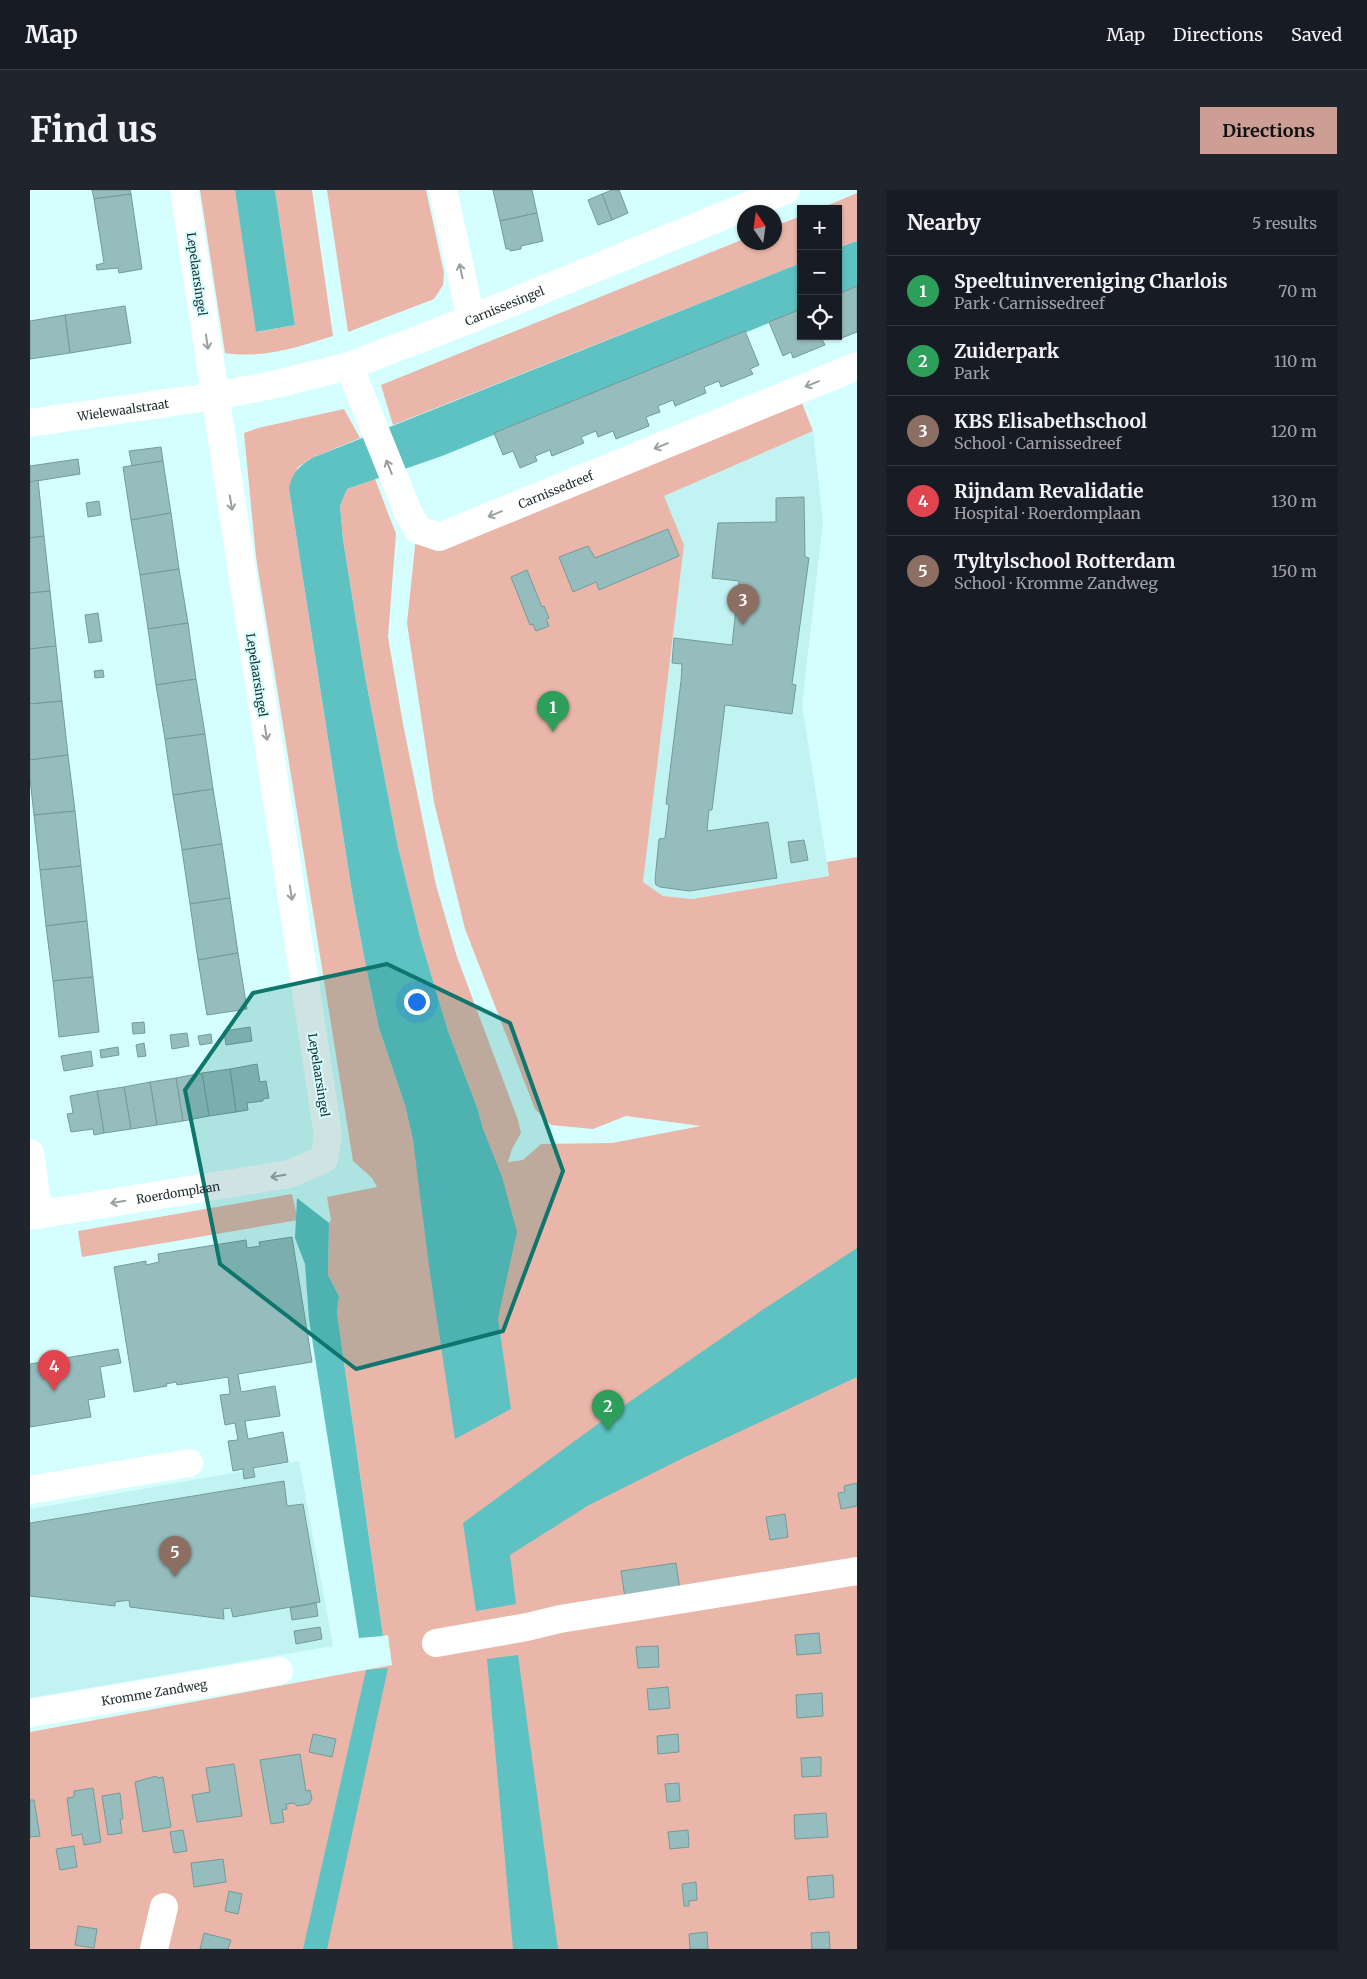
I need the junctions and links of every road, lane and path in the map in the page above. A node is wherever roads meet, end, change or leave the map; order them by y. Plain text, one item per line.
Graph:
1 (184, 190) edge
2 (443, 190) edge
3 (786, 190) edge
4 (756, 196) edge
5 (471, 319) junction
6 (349, 366) junction
7 (857, 366) edge
8 (215, 396) junction
9 (30, 423) edge
10 (30, 1153) edge
11 (324, 1159) joint
12 (34, 1216) edge
13 (188, 1463) dead end
14 (30, 1490) edge
15 (857, 1571) edge
16 (436, 1643) dead end
17 (279, 1671) dead end
18 (30, 1713) edge
19 (164, 1907) dead end
20 (154, 1949) edge

1 -> 8 street, Lepelaarsingel
5 -> 2 street
3 - 4 street, Carnissesingel
4 - 5 street, Carnissesingel
5 - 6 street, Carnissesingel
7 -> 6 street, Carnissedreef
6 - 8 street, Carnissesingel
8 - 9 street, Wielewaalstraat
8 -> 11 street, Lepelaarsingel
10 - 12 street
11 -> 12 street, Roerdomplaan
13 - 14 street
15 - 16 street
17 - 18 street, Kromme Zandweg
19 - 20 street

